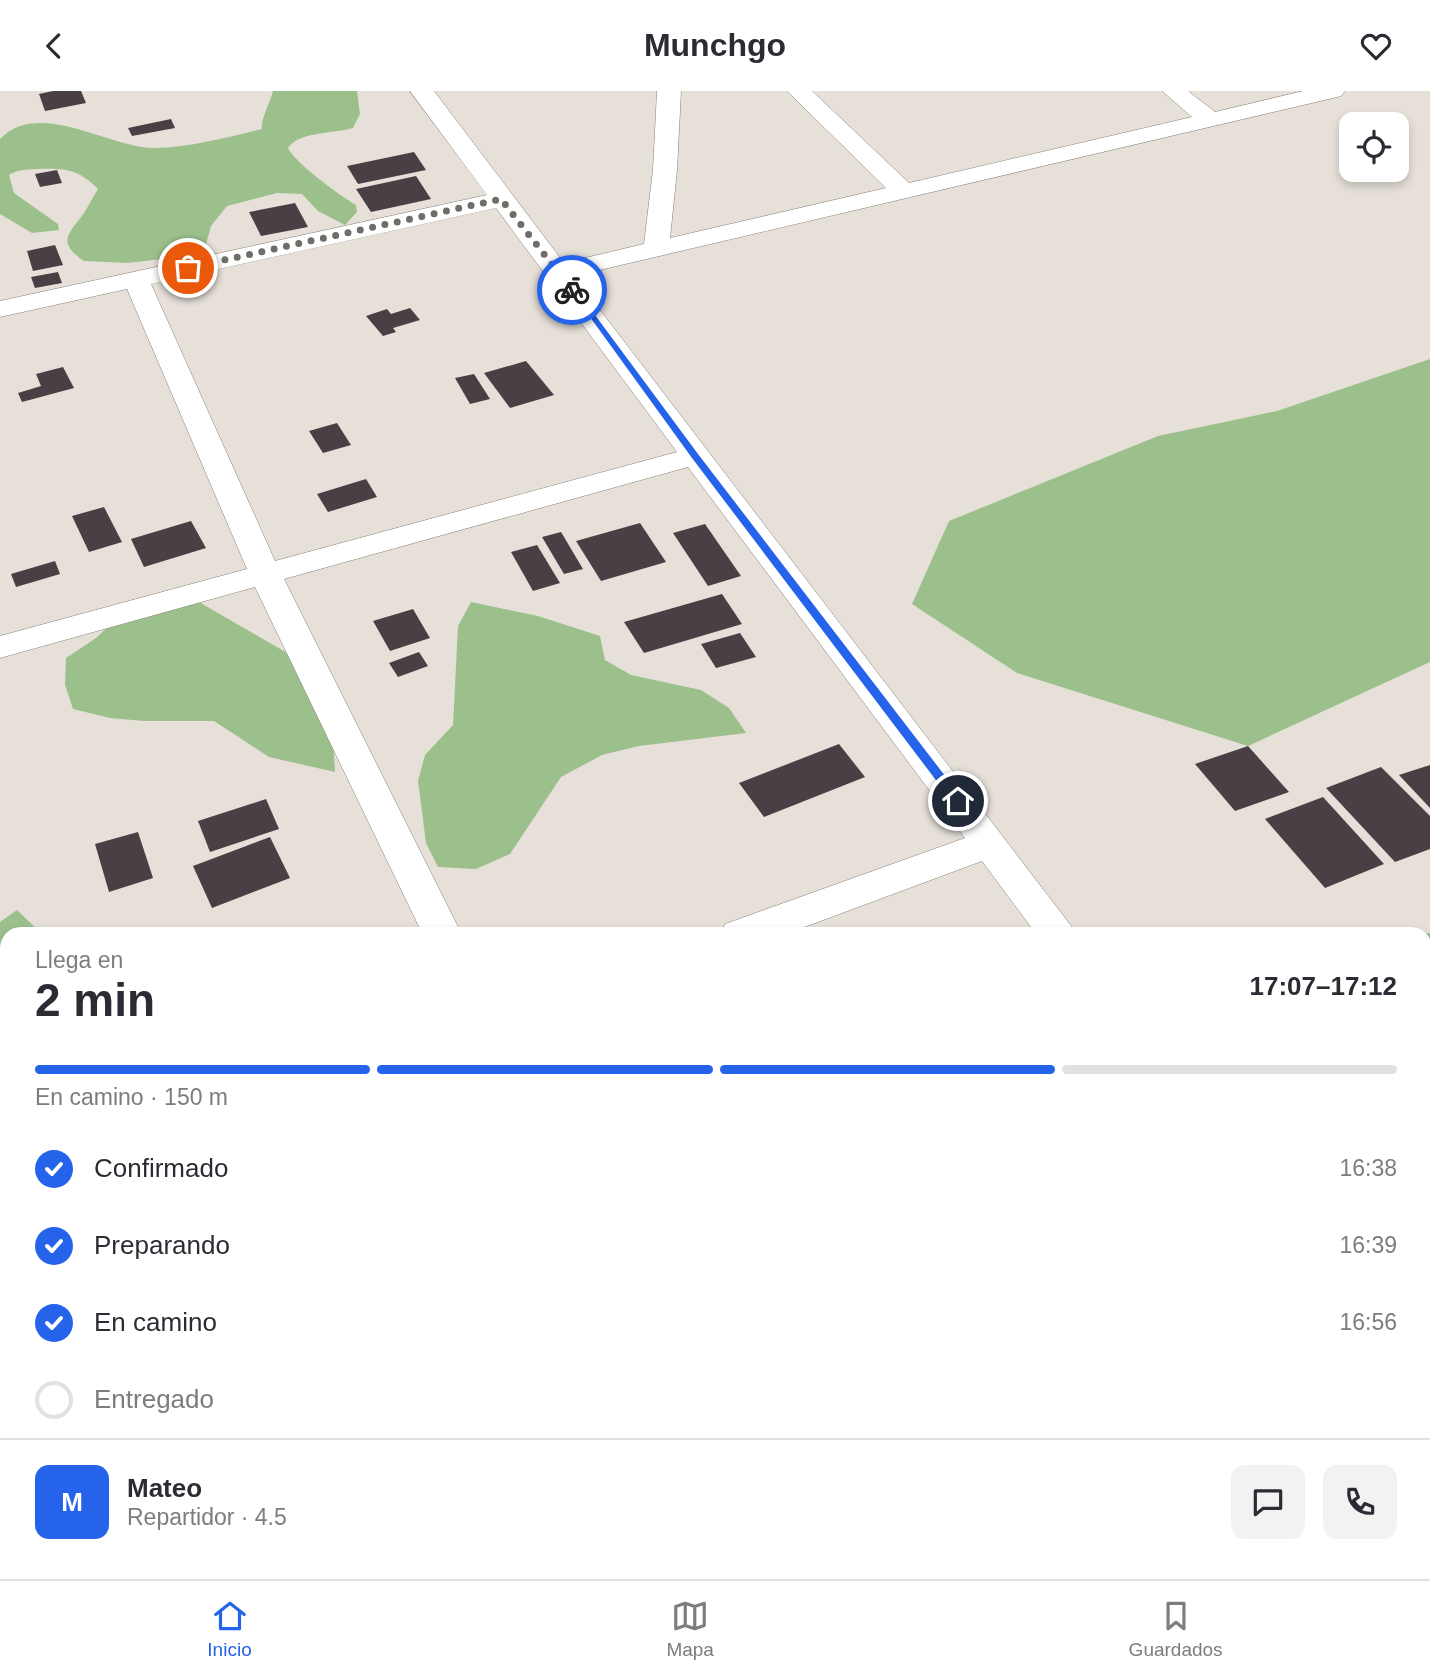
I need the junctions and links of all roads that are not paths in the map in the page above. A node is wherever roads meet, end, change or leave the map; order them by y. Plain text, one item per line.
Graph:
1 (422, 91) edge
2 (669, 91) edge
3 (799, 91) edge
4 (1174, 91) edge
5 (1333, 91) edge
6 (1211, 120) junction
7 (903, 191) junction
8 (501, 199) junction
9 (656, 249) junction
10 (559, 272) junction
11 (136, 279) junction
12 (0, 309) edge
13 (695, 456) junction
14 (265, 575) junction
15 (0, 647) edge
16 (990, 844) junction
17 (439, 927) edge
18 (761, 927) edge
19 (1053, 927) edge

1 - 8 street
2 - 9 street
3 - 7 street
4 - 6 street
5 - 6 street
6 - 7 street
7 - 9 street
8 - 10 street
8 - 11 street
9 - 10 street
10 - 13 street
11 - 12 street
11 - 14 street
13 - 14 street
13 - 16 street
14 - 15 street
14 - 17 street
16 - 18 street
16 - 19 street

